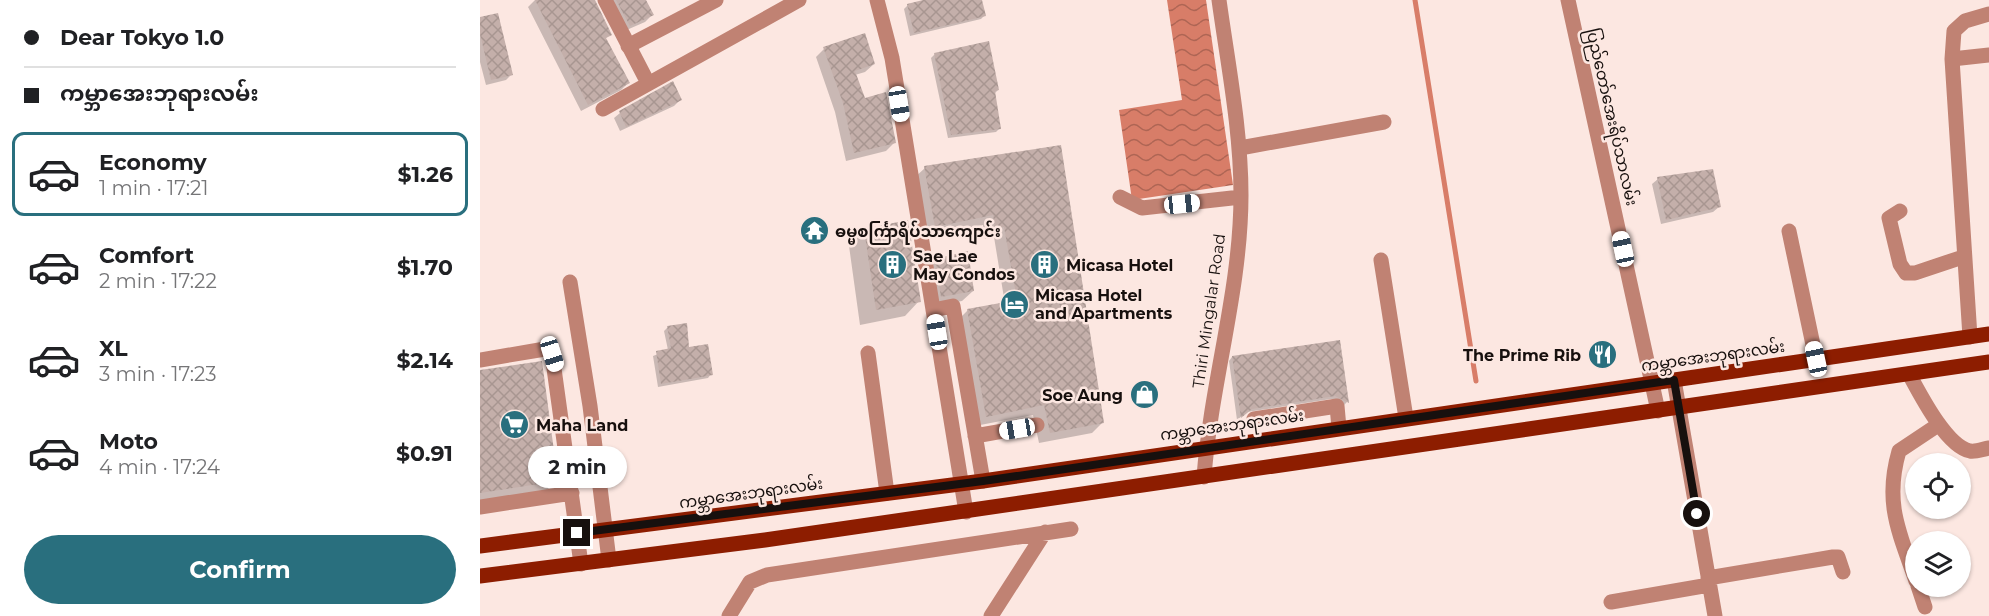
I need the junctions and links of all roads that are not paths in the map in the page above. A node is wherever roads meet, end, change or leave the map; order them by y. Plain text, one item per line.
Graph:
1 (605, 0) edge
2 (716, 0) edge
3 (799, 0) edge
4 (877, 0) edge
5 (1220, 0) edge
6 (1568, 0) edge
7 (692, 5) edge
8 (1989, 14) edge
9 (628, 46) junction
10 (1989, 56) edge
11 (1952, 59) junction
12 (648, 83) junction
13 (603, 109) dead end
14 (1384, 122) dead end
15 (1240, 148) junction
16 (1119, 196) dead end
17 (1241, 197) junction
18 (1900, 211) dead end
19 (1789, 231) dead end
20 (1963, 257) junction
21 (1381, 260) dead end
22 (570, 282) dead end
23 (933, 310) junction
24 (1989, 334) edge
25 (1970, 337) junction
26 (1904, 347) junction
27 (868, 353) dead end
28 (1816, 359) junction
29 (480, 360) edge
30 (1989, 362) edge
31 (1909, 374) junction
32 (1674, 380) junction
33 (1652, 383) junction
34 (1678, 408) junction
35 (1658, 411) junction
36 (1406, 418) junction
37 (1254, 420) dead end
38 (1037, 425) dead end
39 (1938, 425) junction
40 (1339, 428) junction
41 (975, 436) junction
42 (1206, 447) junction
43 (1989, 448) edge
44 (1204, 477) junction
45 (983, 481) junction
46 (961, 483) junction
47 (572, 493) junction
48 (887, 493) junction
49 (480, 507) edge
50 (966, 512) junction
51 (1071, 529) dead end
52 (606, 530) junction
53 (1045, 532) junction
54 (577, 533) junction
55 (480, 546) edge
56 (1905, 550) edge
57 (609, 560) junction
58 (581, 564) junction
59 (1843, 572) dead end
60 (480, 576) edge
61 (1709, 581) junction
62 (1921, 597) edge
63 (1611, 602) dead end
64 (1924, 607) dead end
65 (729, 616) edge
66 (992, 616) edge
67 (1715, 616) edge

1 - 9 street
2 - 7 street
3 - 12 street
4 - 23 street
5 - 15 street, Thiri Mingalar Road
6 - 33 street, ပြည်တော်အေးရိပ်သာလမ်း
7 - 9 street
8 - 11 street
9 - 12 street
10 - 11 street
11 - 20 street
12 - 13 street
14 - 15 street
15 - 17 street, Thiri Mingalar Road
16 - 17 street
17 - 42 street, Thiri Mingalar Road
18 - 20 street
19 - 28 street
20 - 25 street
21 - 36 street
22 - 52 street
23 - 41 street
23 - 46 street
24 - 25 main road, ကမ္ဘာအေးဘုရားလမ်း
25 - 26 main road, ကမ္ဘာအေးဘုရားလမ်း
26 - 28 main road, ကမ္ဘာအေးဘုရားလမ်း
26 - 31 main road
27 - 48 street
28 - 32 main road, ကမ္ဘာအေးဘုရားလမ်း
29 - 47 street
30 - 31 main road
31 - 34 main road
31 - 39 street
32 - 33 main road, ကမ္ဘာအေးဘုရားလမ်း
32 - 34 street
33 - 35 street, ပြည်တော်အေးရိပ်သာလမ်း
33 - 36 main road, ကမ္ဘာအေးဘုရားလမ်း
34 - 35 main road
34 - 61 street
35 - 44 main road
36 - 40 main road, ကမ္ဘာအေးဘုရားလမ်း
37 - 40 street
38 - 41 street
39 - 43 street
39 - 56 street
40 - 42 main road, ကမ္ဘာအေးဘုရားလမ်း
41 - 45 street
42 - 44 street, Thiri Mingalar Road
42 - 45 main road, ကမ္ဘာအေးဘုရားလမ်း
44 - 50 main road
45 - 46 main road, ကမ္ဘာအေးဘုရားလမ်း
46 - 48 main road, ကမ္ဘာအေးဘုရားလမ်း
46 - 50 street
47 - 49 street
47 - 54 street
48 - 52 main road, ကမ္ဘာအေးဘုရားလမ်း
50 - 57 main road
51 - 53 street
52 - 54 main road, ကမ္ဘာအေးဘုရားလမ်း
52 - 57 street
53 - 65 street
53 - 66 street
54 - 55 main road, ကမ္ဘာအေးဘုရားလမ်း
54 - 58 street
57 - 58 main road
58 - 60 main road
59 - 61 street
61 - 63 street
61 - 67 street
62 - 64 street

